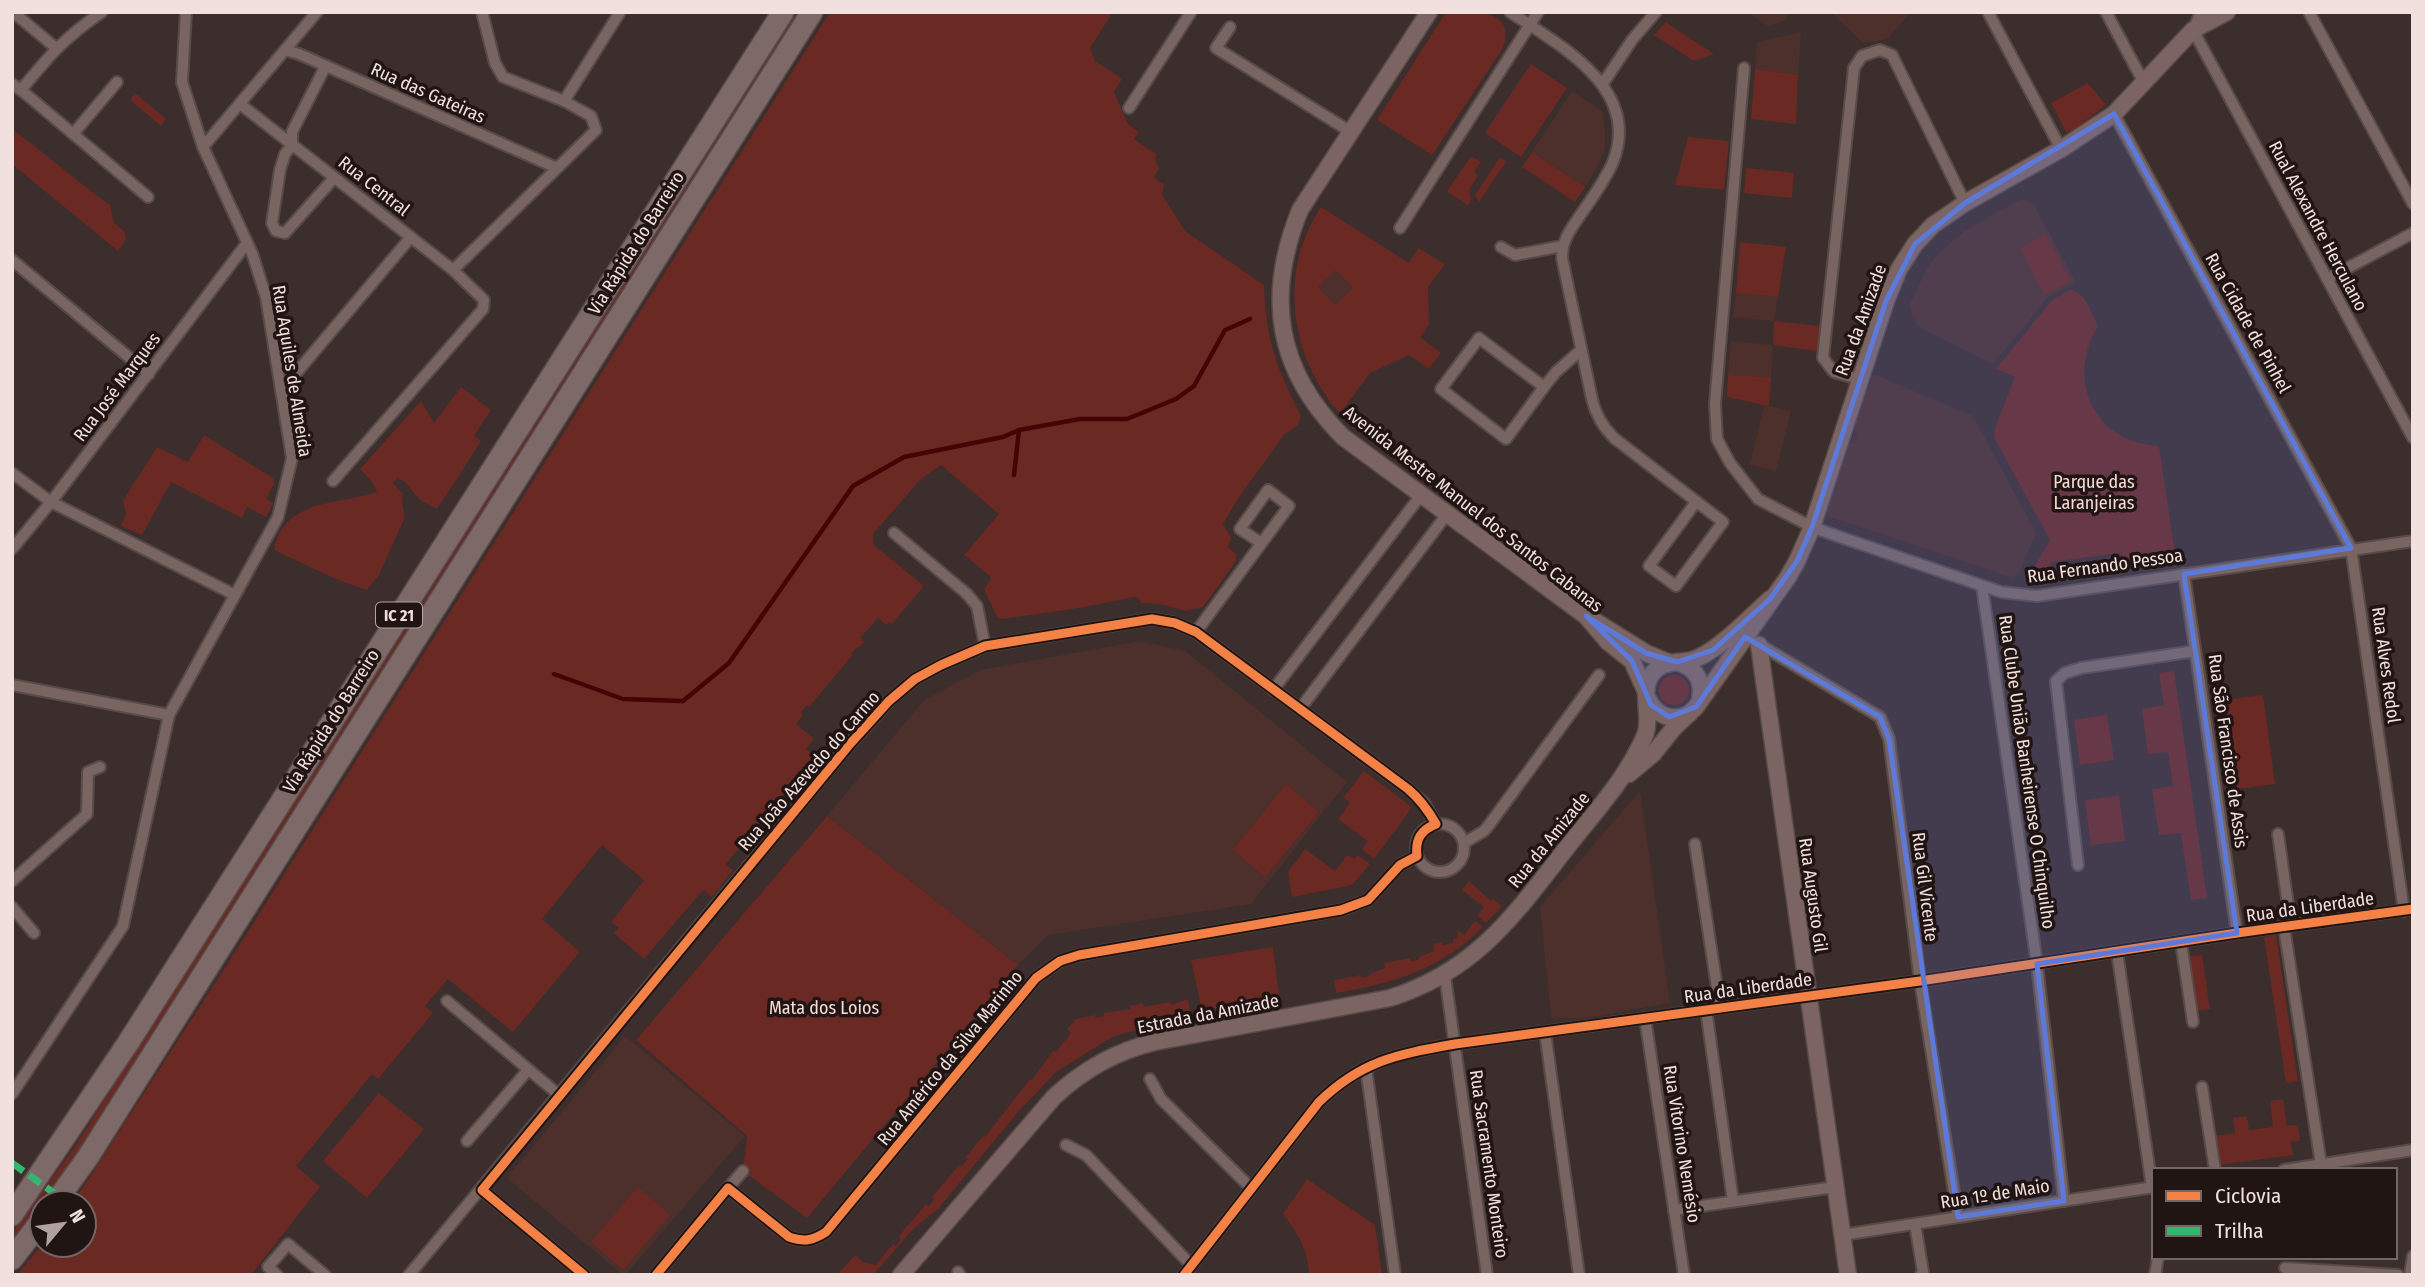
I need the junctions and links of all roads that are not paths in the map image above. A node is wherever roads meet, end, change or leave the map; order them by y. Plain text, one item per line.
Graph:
1 (13, 12) edge
2 (102, 12) edge
3 (186, 12) edge
4 (317, 12) edge
5 (482, 12) edge
6 (620, 12) edge
7 (783, 12) edge
8 (813, 12) edge
9 (1191, 12) edge
10 (1429, 12) edge
11 (1510, 12) edge
12 (1538, 12) edge
13 (1656, 12) edge
14 (1988, 12) edge
15 (2106, 12) edge
16 (2201, 12) edge
17 (2227, 12) edge
18 (2309, 12) edge
19 (1529, 25) junction
20 (1230, 27) dead end
21 (2193, 30) junction
22 (56, 48) junction
23 (285, 50) junction
24 (325, 67) junction
25 (1744, 68) dead end
26 (117, 82) dead end
27 (2144, 83) junction
28 (1602, 85) junction
29 (16, 87) edge
30 (564, 101) junction
31 (240, 104) junction
32 (1129, 108) dead end
33 (2114, 114) junction
34 (1351, 132) junction
35 (73, 134) junction
36 (292, 145) junction
37 (203, 147) junction
38 (2061, 149) junction
39 (557, 168) junction
40 (334, 178) junction
41 (148, 197) dead end
42 (1965, 203) junction
43 (2413, 204) edge
44 (1400, 228) dead end
45 (2413, 233) edge
46 (411, 237) junction
47 (247, 243) junction
48 (1563, 246) junction
49 (1501, 247) dead end
50 (12, 260) edge
51 (453, 270) junction
52 (2327, 279) junction
53 (1581, 350) junction
54 (149, 374) junction
55 (1859, 379) junction
56 (1544, 387) junction
57 (281, 391) junction
58 (2413, 438) edge
59 (12, 473) edge
60 (333, 481) dead end
61 (1421, 495) junction
62 (51, 502) junction
63 (1696, 502) junction
64 (1447, 514) junction
65 (1812, 527) junction
66 (894, 533) dead end
67 (2413, 541) edge
68 (1261, 543) junction
69 (2351, 548) junction
70 (12, 549) edge
71 (2184, 574) junction
72 (1982, 586) junction
73 (235, 595) junction
74 (1770, 599) junction
75 (1586, 616) junction
76 (1195, 632) junction
77 (1752, 641) junction
78 (985, 646) junction
79 (2195, 652) junction
80 (1674, 662) junction
81 (1599, 675) dead end
82 (12, 685) edge
83 (1273, 690) junction
84 (1647, 696) junction
85 (1696, 706) junction
86 (1300, 709) junction
87 (169, 715) junction
88 (100, 767) dead end
89 (1619, 783) junction
90 (1436, 824) junction
91 (2278, 834) dead end
92 (1464, 843) junction
93 (1695, 844) dead end
94 (1417, 856) junction
95 (2078, 865) dead end
96 (12, 881) edge
97 (2409, 910) edge
98 (14, 912) edge
99 (1508, 921) joint
100 (2287, 926) junction
101 (34, 933) dead end
102 (2237, 933) junction
103 (2181, 942) junction
104 (2117, 952) junction
105 (2038, 964) junction
106 (1444, 976) junction
107 (1920, 981) junction
108 (1808, 995) junction
109 (447, 1001) dead end
110 (1720, 1007) junction
111 (1706, 1009) junction
112 (1645, 1018) junction
113 (2193, 1022) dead end
114 (1545, 1032) junction
115 (1455, 1044) junction
116 (1366, 1068) junction
117 (528, 1070) junction
118 (1150, 1079) dead end
119 (2202, 1087) dead end
120 (12, 1094) edge
121 (559, 1096) junction
122 (467, 1141) dead end
123 (1066, 1145) dead end
124 (2413, 1150) edge
125 (2321, 1164) junction
126 (2215, 1168) edge
127 (2296, 1168) edge
128 (743, 1171) dead end
129 (2152, 1180) edge
130 (1835, 1187) junction
131 (2152, 1187) edge
132 (728, 1188) junction
133 (1251, 1188) junction
134 (65, 1189) edge
135 (482, 1190) junction
136 (1733, 1201) junction
137 (2064, 1201) junction
138 (1674, 1210) junction
139 (12, 1216) edge
140 (1958, 1217) junction
141 (1915, 1224) junction
142 (1842, 1235) junction
143 (28, 1238) edge
144 (2413, 1256) edge
145 (12, 1259) edge
146 (2284, 1266) edge
147 (1187, 1270) edge
148 (277, 1275) edge
149 (325, 1275) edge
150 (409, 1275) edge
151 (584, 1275) edge
152 (656, 1275) edge
153 (901, 1275) edge
154 (1395, 1275) edge
155 (1487, 1275) edge
156 (1579, 1275) edge
157 (1684, 1275) edge
158 (1848, 1275) edge
159 (1921, 1275) edge
160 (2398, 1275) edge
161 (2410, 1275) edge

1 - 22 street
2 - 22 street
3 - 37 street, Rua Aquiles de Almeida
4 - 23 street
5 - 30 street
6 - 30 street
7 - 139 highway, Via Rápida do Barreiro / IC 21
8 - 134 highway, Via Rápida do Barreiro / IC 21
9 - 32 street
10 - 34 street, Avenida Mestre Manuel dos Santos Cabanas
11 - 19 street
12 - 19 street
13 - 28 street
14 - 38 street
15 - 27 street
16 - 21 street, Rua da Amizade
17 - 21 street
18 - 43 street
19 - 28 street
19 - 44 street
20 - 34 street
21 - 27 street, Rua da Amizade
21 - 52 street, Rual Alexandre Herculano
22 - 29 street
23 - 24 street, Rua das Gateiras
23 - 31 street
24 - 36 street
24 - 39 street, Rua das Gateiras
25 - 65 street, Rua Fernando Pessoa
26 - 35 street
27 - 33 street, Rua da Amizade
28 - 48 street
29 - 35 street
30 - 39 street
31 - 36 street, Rua Central
31 - 37 street
33 - 38 street, Rua da Amizade
33 - 69 street, Rua Cidade de Pinhel
34 - 61 street, Avenida Mestre Manuel dos Santos Cabanas
35 - 41 street
36 - 40 street, Rua Central
36 - 40 street
37 - 47 street, Rua Aquiles de Almeida
38 - 42 street, Rua da Amizade
39 - 51 street
40 - 46 street, Rua Central
42 - 55 street, Rua da Amizade
42 - 55 street
45 - 52 street
46 - 51 street, Rua Central
46 - 57 street
47 - 54 street, Rua José Marques
47 - 57 street, Rua Aquiles de Almeida
48 - 49 street
48 - 53 street
50 - 54 street
51 - 60 street, Rua Central
52 - 58 street, Rual Alexandre Herculano
53 - 56 street
53 - 63 street
54 - 62 street, Rua José Marques
55 - 65 street, Rua da Amizade
56 - 56 street
57 - 73 street, Rua Aquiles de Almeida
59 - 62 street
61 - 64 street, Avenida Mestre Manuel dos Santos Cabanas
61 - 83 street
62 - 70 street, Rua José Marques
62 - 73 street
63 - 63 street
64 - 75 street, Avenida Mestre Manuel dos Santos Cabanas
64 - 86 street
65 - 72 street, Rua Fernando Pessoa
65 - 74 street, Rua da Amizade
66 - 78 street
67 - 69 street, Rua Fernando Pessoa
68 - 68 street
68 - 76 street
69 - 71 street, Rua Fernando Pessoa
69 - 97 street, Rua Alves Redol
71 - 72 street, Rua Fernando Pessoa
71 - 79 street, Rua São Francisco de Assis
72 - 105 street, Rua Clube União Banheirense O Chinquilho
73 - 87 street, Rua Aquiles de Almeida
74 - 77 street, Rua da Amizade
74 - 80 street, Rua da Amizade
75 - 80 street
75 - 84 street, Avenida Mestre Manuel dos Santos Cabanas
76 - 78 street, Rua João Azevedo do Carmo
76 - 83 street, Rua João Azevedo do Carmo
77 - 85 street, Rua da Amizade
77 - 107 street, Rua Gil Vicente
77 - 108 street, Rua Augusto Gil
78 - 121 street, Rua João Azevedo do Carmo
79 - 95 street
79 - 102 street, Rua São Francisco de Assis
80 - 84 street, Rua da Amizade
80 - 85 street
81 - 92 street
82 - 87 street
83 - 86 street, Rua João Azevedo do Carmo
84 - 85 street
84 - 89 street, Rua da Amizade
85 - 89 street, Rua da Amizade
86 - 90 street, Rua João Azevedo do Carmo
87 - 120 street, Rua Aquiles de Almeida
88 - 96 street
89 - 99 street, Rua da Amizade
90 - 92 street
90 - 94 street
91 - 100 street
92 - 94 street
93 - 110 street
94 - 132 street, Rua Américo da Silva Marinho
97 - 100 street, Rua da Liberdade
98 - 101 street
99 - 106 street, Estrada da Amizade
100 - 102 street, Rua da Liberdade
100 - 125 street
102 - 103 street, Rua da Liberdade
103 - 104 street, Rua da Liberdade
103 - 113 street
104 - 105 street, Rua da Liberdade
104 - 129 street
105 - 107 street, Rua da Liberdade
105 - 137 street, Rua Clube União Banheirense O Chinquilho
106 - 115 street, Rua Sacramento Monteiro
106 - 153 street, Estrada da Amizade
107 - 108 street, Rua da Liberdade
107 - 140 street, Rua Gil Vicente
108 - 110 street, Rua da Liberdade
108 - 130 street, Rua Augusto Gil
109 - 117 street
110 - 111 street, Rua da Liberdade
111 - 112 street, Rua da Liberdade
111 - 136 street
112 - 114 street, Rua da Liberdade
112 - 138 street, Rua Vitorino Nemésio
114 - 115 street, Rua da Liberdade
114 - 156 street
115 - 116 street, Rua da Liberdade
115 - 155 street, Rua Sacramento Monteiro
116 - 133 street, Rua da Liberdade
116 - 154 street
117 - 121 street
117 - 122 street
118 - 133 street
119 - 126 street
121 - 135 street, Rua João Azevedo do Carmo
123 - 147 street
124 - 125 street
125 - 127 street
128 - 132 street
130 - 136 street
130 - 142 street, Rua Augusto Gil
131 - 137 street, Rua 1º de Maio
132 - 152 street
133 - 147 street, Rua da Liberdade
135 - 150 street, Rua João Azevedo do Carmo
135 - 151 street
136 - 138 street
137 - 140 street, Rua 1º de Maio
138 - 157 street, Rua Vitorino Nemésio
140 - 141 street, Rua 1º de Maio
141 - 142 street, Rua 1º de Maio
141 - 159 street
142 - 158 street, Rua Augusto Gil
143 - 145 highway
144 - 161 street
146 - 160 street
148 - 149 street

